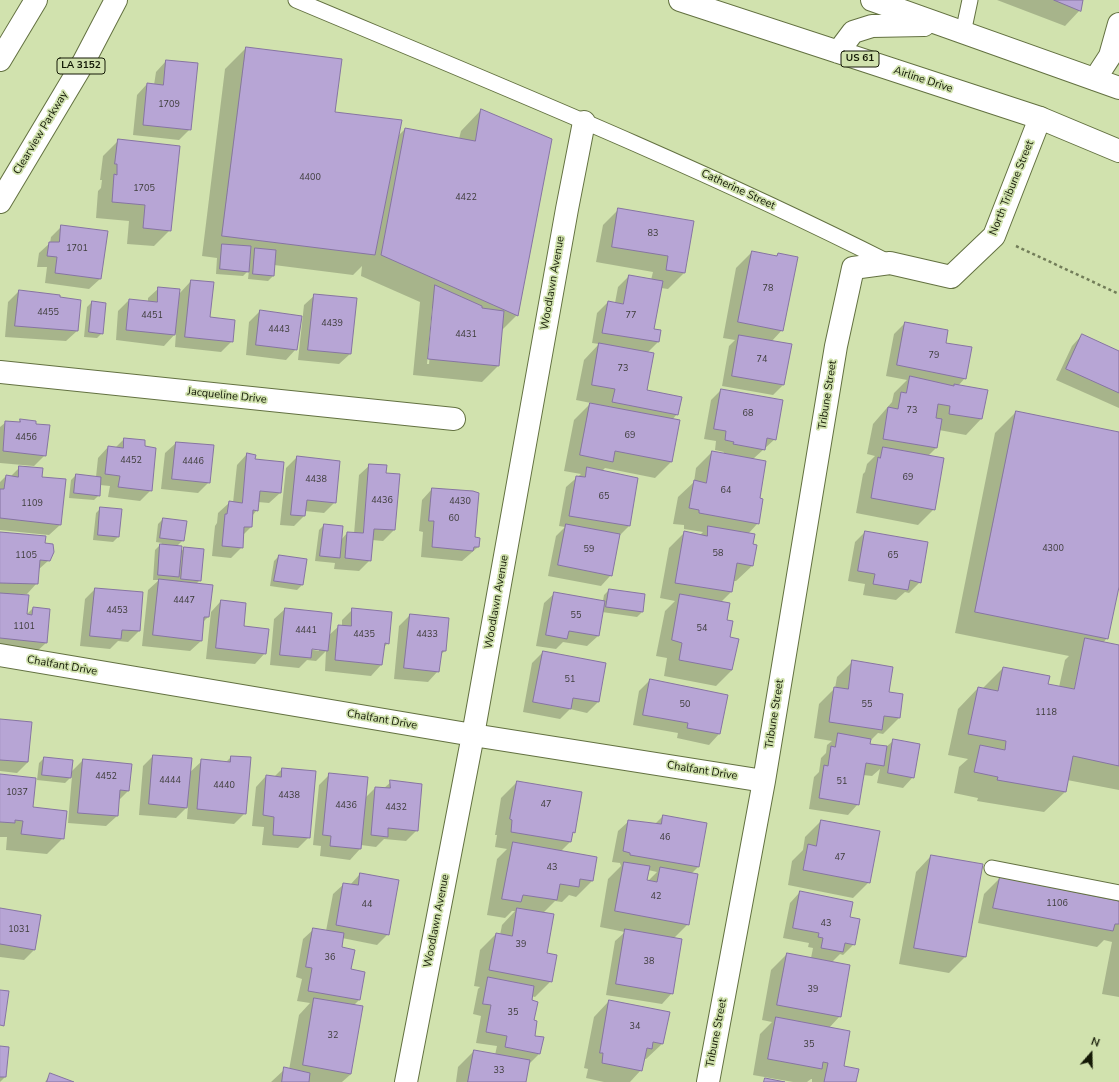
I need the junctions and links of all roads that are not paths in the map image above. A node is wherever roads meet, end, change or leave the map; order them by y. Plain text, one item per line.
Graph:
1 (36, 0) edge
2 (116, 0) edge
3 (296, 0) edge
4 (680, 0) edge
5 (872, 0) edge
6 (970, 0) edge
7 (907, 6) edge
8 (1119, 24) edge
9 (943, 26) junction
10 (963, 33) junction
11 (838, 52) junction
12 (0, 60) edge
13 (1095, 79) junction
14 (1119, 88) edge
15 (1040, 118) junction
16 (584, 122) junction
17 (1119, 151) edge
18 (0, 202) edge
19 (890, 263) junction
20 (836, 346) joint
21 (0, 372) edge
22 (454, 419) dead end
23 (0, 655) edge
24 (473, 735) junction
25 (764, 781) junction
26 (992, 868) dead end
27 (1119, 893) edge
28 (406, 1082) edge
29 (708, 1082) edge

1 - 12 main road
2 - 18 main road, Clearview Parkway / LA 3152
3 - 16 lane, Catherine Street
4 - 11 main road, Airline Drive / US 61
5 - 7 main road
6 - 10 lane
7 - 9 main road
8 - 13 main road
9 - 10 main road
9 - 11 main road
10 - 13 main road
11 - 15 main road, Airline Drive / US 61
13 - 14 main road
15 - 17 main road, Airline Drive / US 61
15 - 19 main road, North Tribune Street
16 - 19 lane, Catherine Street
16 - 24 main road, Woodlawn Avenue
19 - 20 main road, North Tribune Street
20 - 25 main road, Tribune Street
21 - 22 main road, Jacqueline Drive
23 - 24 main road, Chalfant Drive
24 - 25 main road, Chalfant Drive
24 - 28 main road, Woodlawn Avenue
25 - 29 main road, Tribune Street
26 - 27 lane

